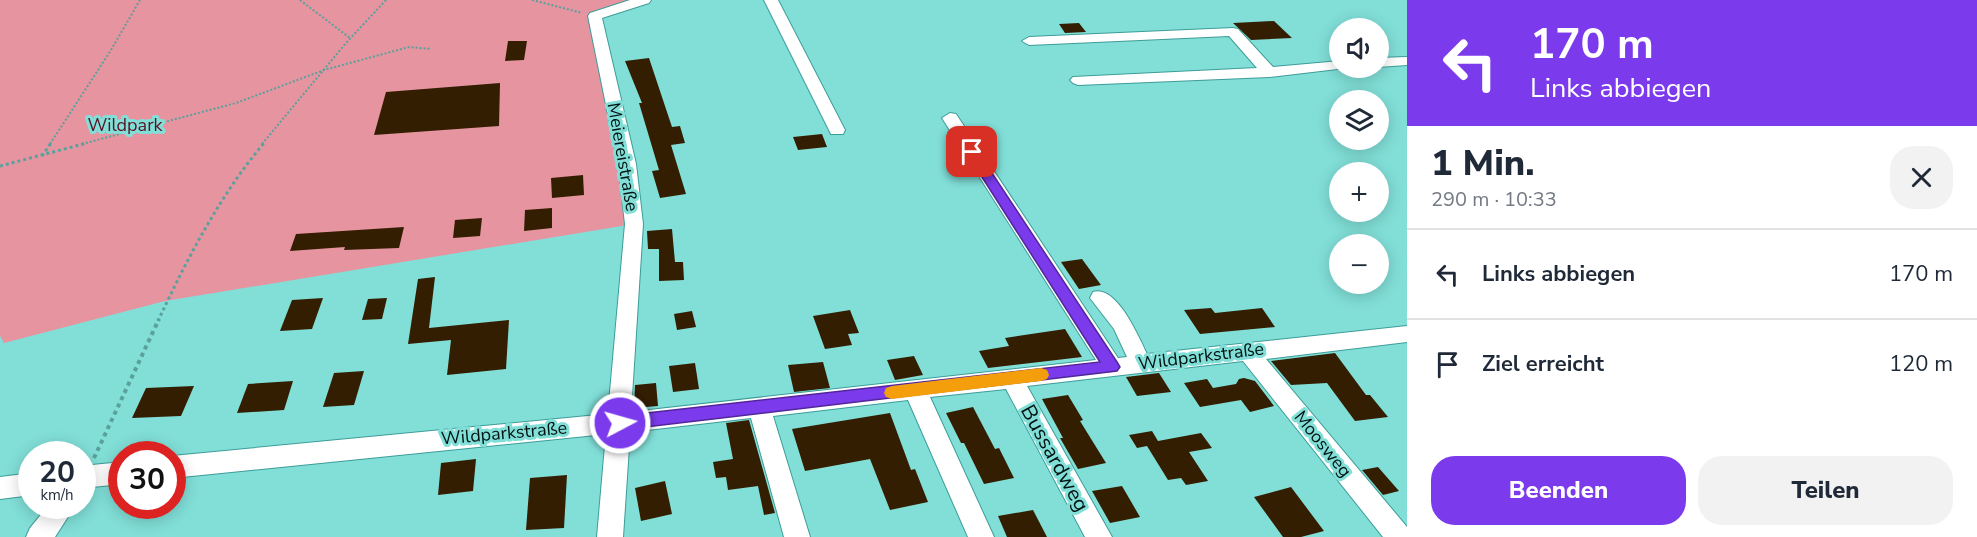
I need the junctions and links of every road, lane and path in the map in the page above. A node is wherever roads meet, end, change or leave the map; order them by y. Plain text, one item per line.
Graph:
1 (140, 0) edge
2 (300, 0) edge
3 (386, 0) edge
4 (532, 0) edge
5 (644, 0) edge
6 (771, 0) edge
7 (595, 16) junction
8 (350, 38) junction
9 (1029, 41) dead end
10 (431, 49) dead end
11 (1407, 61) edge
12 (1389, 62) edge
13 (1329, 66) edge
14 (324, 70) junction
15 (1269, 72) junction
16 (1078, 80) dead end
17 (950, 118) dead end
18 (837, 130) dead end
19 (41, 156) junction
20 (0, 166) edge
21 (1100, 298) dead end
22 (1407, 334) edge
23 (1247, 351) junction
24 (1141, 364) junction
25 (1112, 367) junction
26 (1011, 378) junction
27 (915, 390) junction
28 (759, 408) junction
29 (620, 423) junction
30 (96, 452) edge
31 (186, 466) edge
32 (18, 486) edge
33 (0, 488) edge
34 (53, 519) edge
35 (39, 537) edge
36 (610, 537) edge
37 (797, 537) edge
38 (981, 537) edge
39 (1100, 537) edge
40 (1399, 537) edge

1 - 19 path
2 - 8 path
3 - 8 path
4 - 7 path
5 - 7 street
6 - 18 street
7 - 29 street, Meiereistraße
8 - 14 path
9 - 15 street
10 - 14 path
11 - 12 street
13 - 15 street
14 - 19 path
14 - 30 path
15 - 16 street
17 - 25 street
19 - 20 path
21 - 24 street
22 - 23 street, Wildparkstraße
23 - 24 street, Wildparkstraße
23 - 40 street, Moosweg
24 - 25 street, Wildparkstraße
25 - 26 street, Wildparkstraße
26 - 27 street, Wildparkstraße
26 - 39 street, Bussardweg
27 - 28 street, Wildparkstraße
27 - 38 street
28 - 29 street, Wildparkstraße
28 - 37 street
29 - 31 street, Wildparkstraße
29 - 36 street, Meiereistraße
32 - 33 street
34 - 35 street

